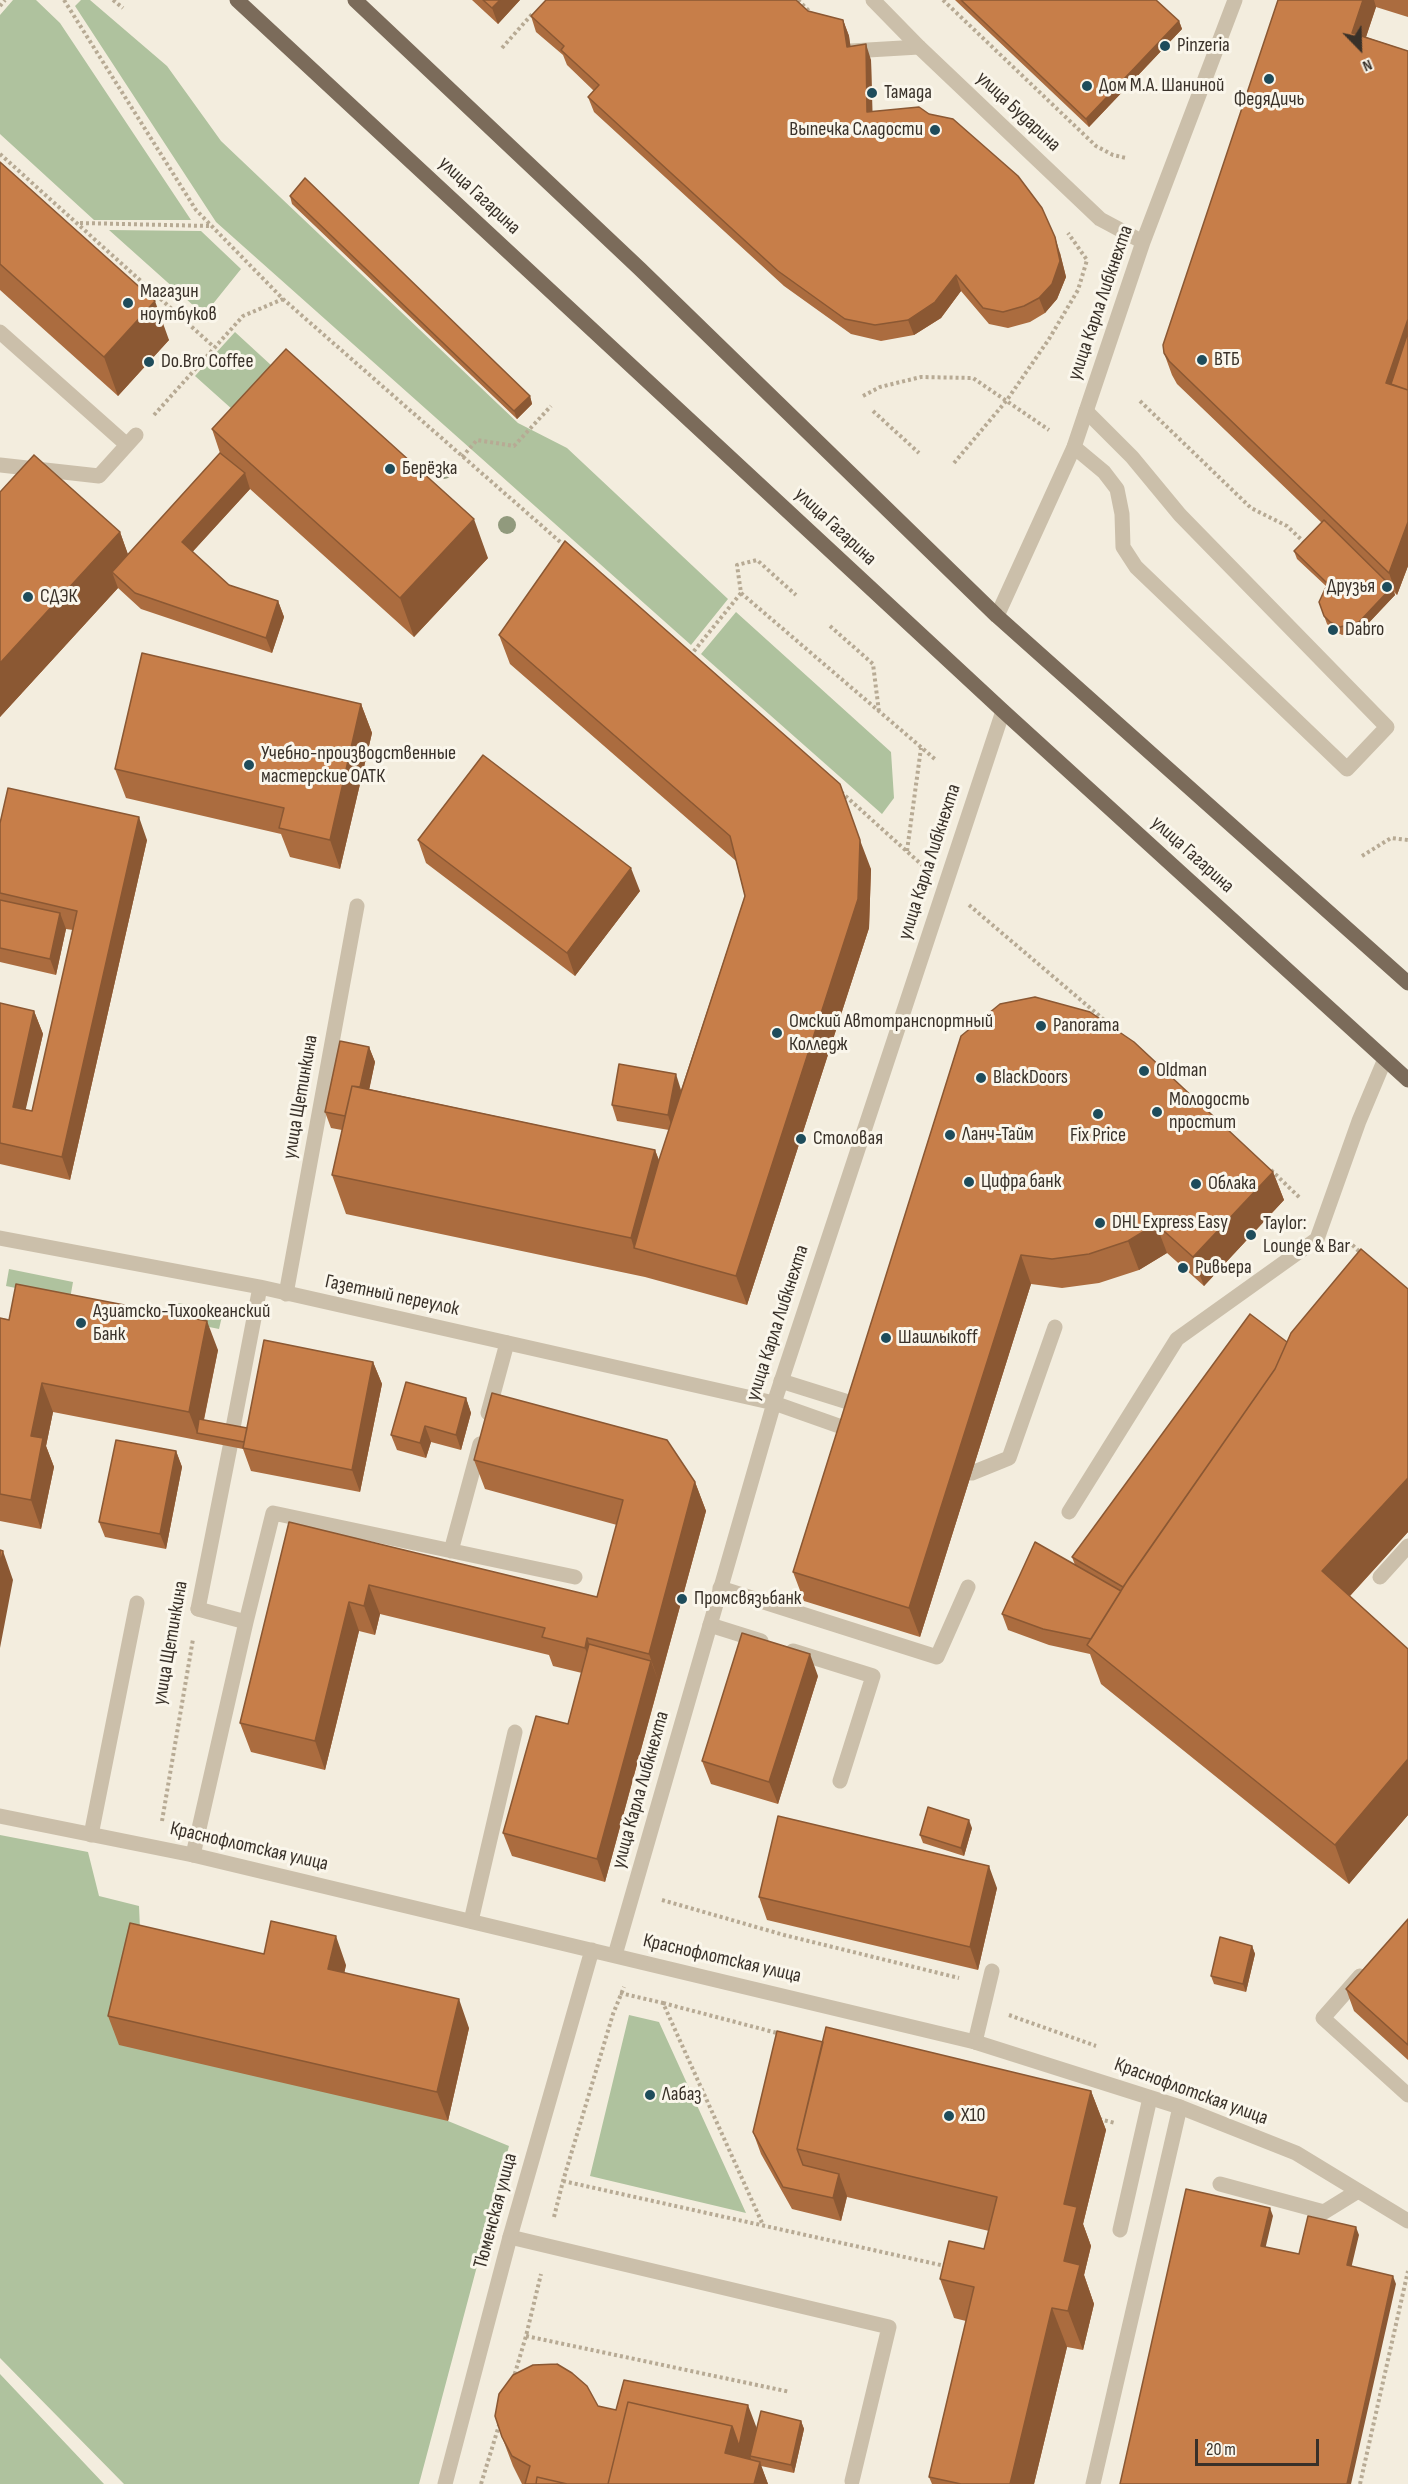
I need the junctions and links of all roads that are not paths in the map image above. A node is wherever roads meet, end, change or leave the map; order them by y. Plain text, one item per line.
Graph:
1 (237, 0) edge
2 (355, 0) edge
3 (873, 0) edge
4 (1235, 0) edge
5 (919, 47) junction
6 (851, 51) edge
7 (1143, 242) junction
8 (0, 332) edge
9 (1086, 411) junction
10 (1074, 447) junction
11 (0, 465) edge
12 (997, 616) junction
13 (1003, 711) junction
14 (357, 906) dead end
15 (1408, 983) edge
16 (1384, 1059) junction
17 (1408, 1080) edge
18 (0, 1238) edge
19 (260, 1287) junction
20 (286, 1294) junction
21 (1055, 1327) dead end
22 (507, 1343) junction
23 (782, 1380) junction
24 (774, 1403) junction
25 (864, 1407) edge
26 (856, 1432) edge
27 (972, 1473) dead end
28 (1070, 1512) dead end
29 (1408, 1546) edge
30 (451, 1551) junction
31 (575, 1577) dead end
32 (1380, 1577) dead end
33 (968, 1587) dead end
34 (720, 1588) junction
35 (138, 1603) dead end
36 (246, 1622) junction
37 (710, 1625) junction
38 (515, 1732) dead end
39 (840, 1781) dead end
40 (0, 1816) edge
41 (91, 1835) junction
42 (193, 1855) junction
43 (471, 1921) junction
44 (592, 1950) junction
45 (615, 1955) junction
46 (1369, 1966) edge
47 (992, 1971) dead end
48 (975, 2043) junction
49 (1408, 2095) edge
50 (1150, 2098) junction
51 (1180, 2107) junction
52 (1220, 2184) dead end
53 (1358, 2191) junction
54 (1408, 2221) edge
55 (1120, 2230) dead end
56 (510, 2237) junction
57 (852, 2481) dead end
58 (445, 2484) edge
59 (1093, 2484) edge

1 - 13 main road, улица Гагарина
2 - 12 main road
3 - 5 street, улица Бударина
4 - 7 street, улица Карла Либкнехта
5 - 6 street
5 - 7 street, улица Бударина
7 - 9 street, улица Карла Либкнехта
8 - 11 street
9 - 10 street, улица Карла Либкнехта
9 - 10 street
10 - 12 street, улица Карла Либкнехта
12 - 15 main road
13 - 16 main road, улица Гагарина
13 - 23 street, улица Карла Либкнехта
14 - 20 street, улица Щетинкина
16 - 17 main road, улица Гагарина
16 - 28 street
18 - 19 street, Газетный переулок
19 - 20 street, Газетный переулок
19 - 36 street, улица Щетинкина
20 - 22 street, Газетный переулок
21 - 27 street
22 - 24 street, Газетный переулок
22 - 30 street
23 - 24 street, улица Карла Либкнехта
23 - 25 street
24 - 26 street, Газетный переулок
24 - 34 street, улица Карла Либкнехта
29 - 32 street
30 - 31 street
30 - 36 street
33 - 34 street
34 - 37 street, улица Карла Либкнехта
35 - 41 street
36 - 42 street
37 - 39 street
37 - 45 street, улица Карла Либкнехта
38 - 43 street
40 - 41 street, Краснофлотская улица
41 - 42 street, Краснофлотская улица
42 - 43 street, Краснофлотская улица
43 - 44 street, Краснофлотская улица
44 - 45 street, Краснофлотская улица
44 - 56 street, Тюменская улица
45 - 48 street, Краснофлотская улица
46 - 49 street
47 - 48 street
48 - 50 street, Краснофлотская улица
50 - 51 street, Краснофлотская улица
50 - 55 street
51 - 53 street, Краснофлотская улица
51 - 59 street
52 - 53 street
53 - 54 street, Краснофлотская улица
56 - 57 street
56 - 58 street, Тюменская улица

